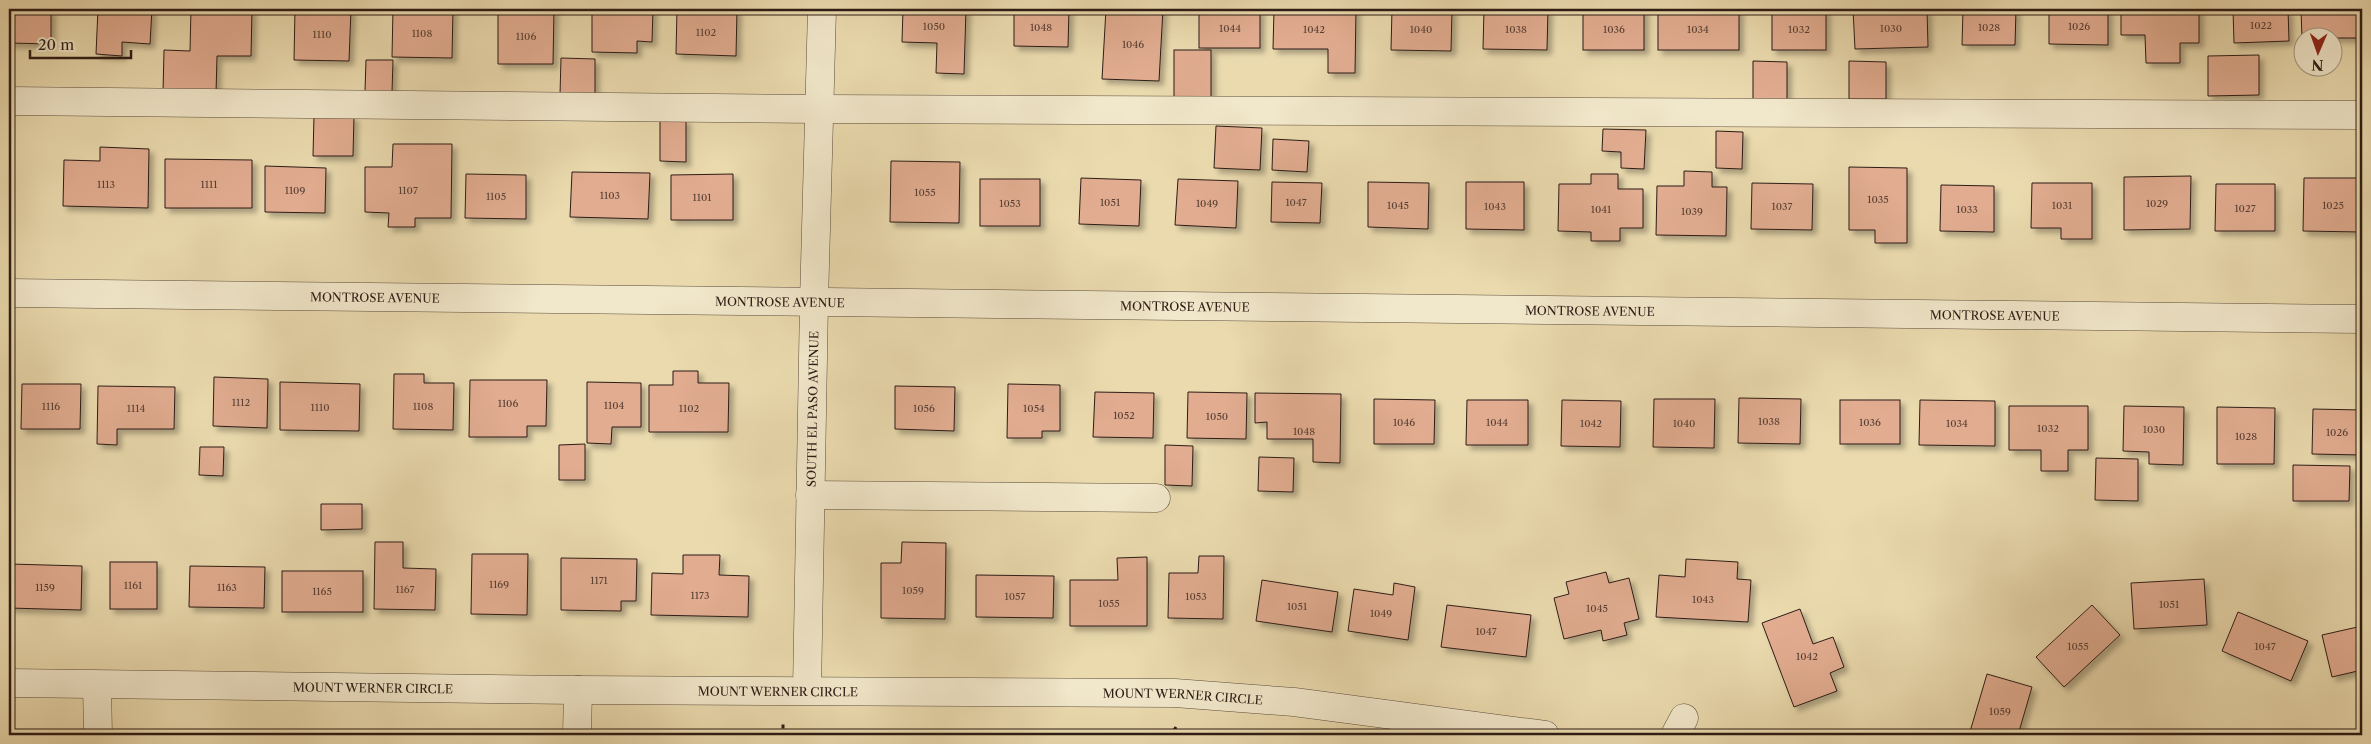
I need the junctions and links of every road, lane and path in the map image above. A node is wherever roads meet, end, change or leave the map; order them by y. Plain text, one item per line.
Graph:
1 (822, 9) edge
2 (9, 101) edge
3 (819, 109) junction
4 (2362, 116) edge
5 (9, 293) edge
6 (814, 302) junction
7 (2362, 319) edge
8 (810, 495) junction
9 (1156, 498) dead end
10 (9, 683) edge
11 (97, 685) junction
12 (578, 690) junction
13 (807, 690) junction
14 (783, 724) dead end
15 (1389, 725) edge
16 (1176, 728) dead end
17 (98, 735) edge
18 (577, 735) edge
19 (783, 735) edge
20 (1171, 735) edge
21 (1545, 735) edge

1 - 3 street, SOUTH EL PASO AVENUE
2 - 3 street
3 - 4 street
3 - 6 street, SOUTH EL PASO AVENUE
5 - 6 street, MONTROSE AVENUE
6 - 7 street, MONTROSE AVENUE
6 - 8 street, SOUTH EL PASO AVENUE
8 - 9 street
8 - 13 street, SOUTH EL PASO AVENUE
10 - 11 street, MOUNT WERNER CIRCLE
11 - 12 street, MOUNT WERNER CIRCLE
11 - 17 street
12 - 13 street, MOUNT WERNER CIRCLE
12 - 18 street
13 - 15 street, MOUNT WERNER CIRCLE
14 - 19 path
15 - 21 street, MOUNT WERNER CIRCLE
16 - 20 path

